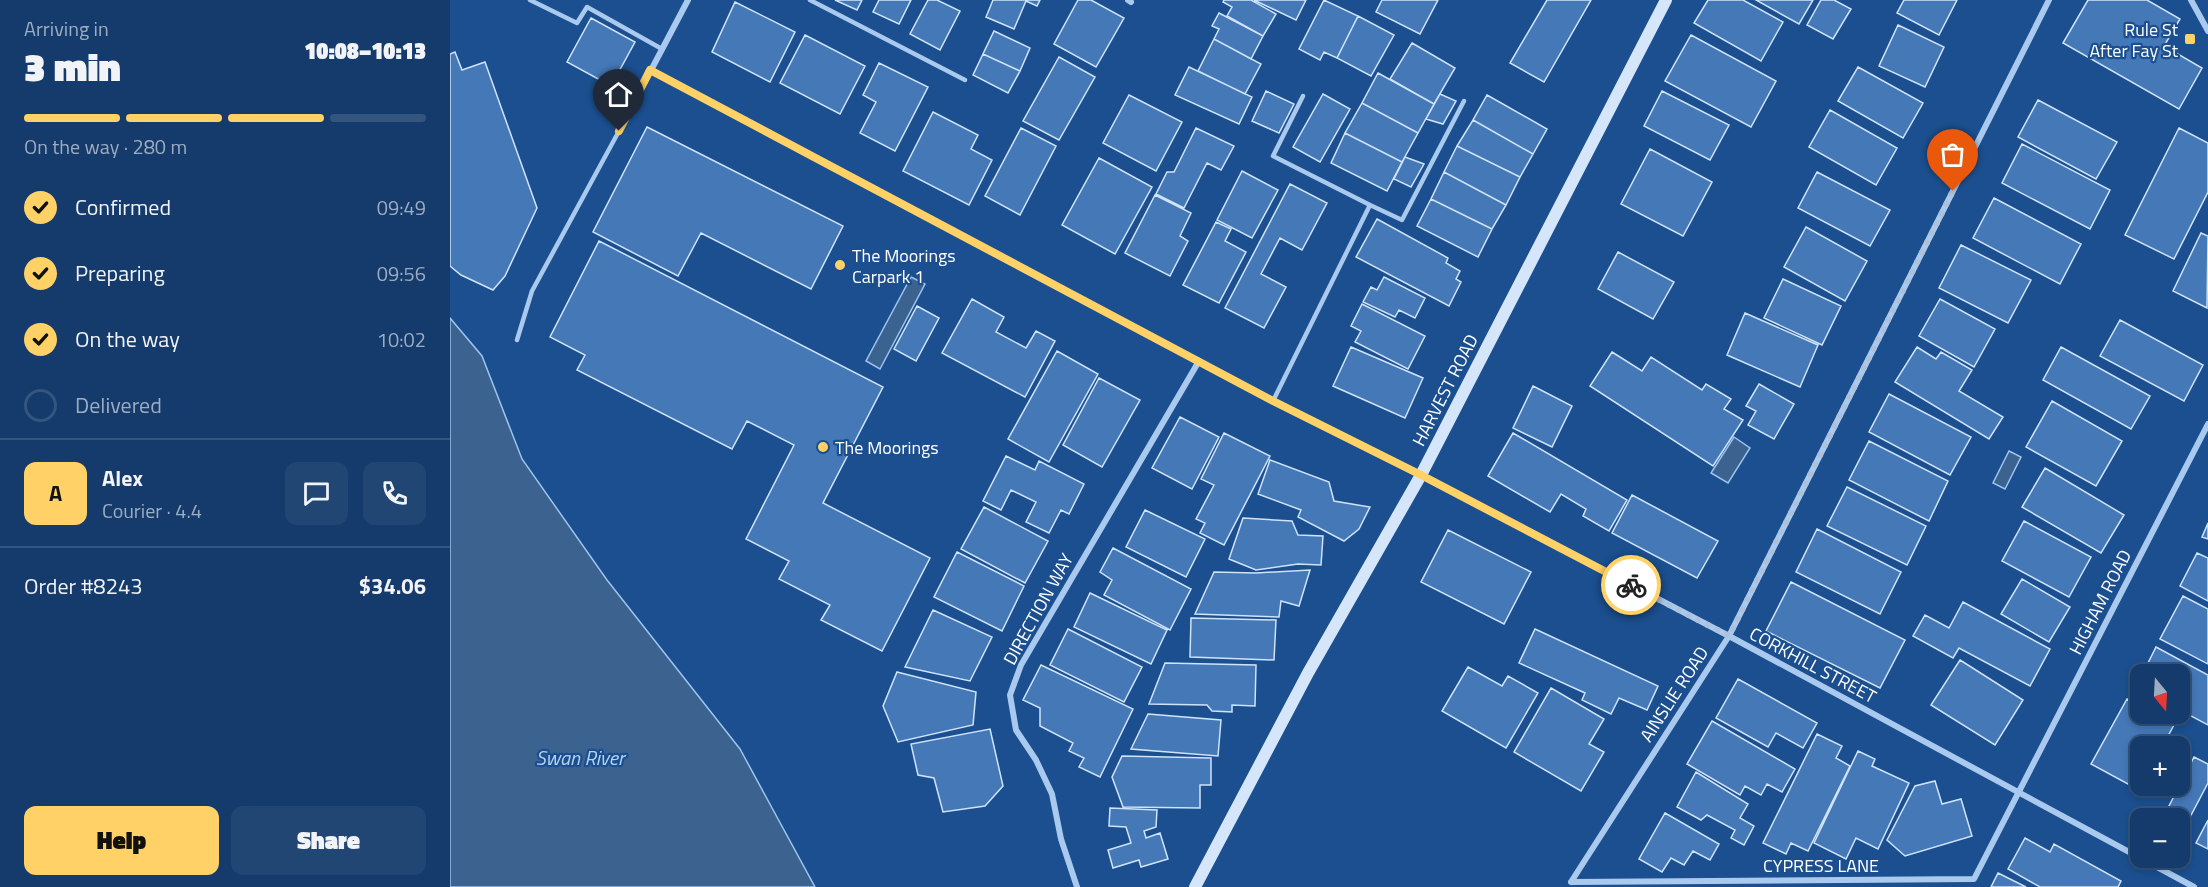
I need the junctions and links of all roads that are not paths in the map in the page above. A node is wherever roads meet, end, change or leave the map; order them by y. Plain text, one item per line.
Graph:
1 (530, 0) edge
2 (688, 0) edge
3 (810, 0) edge
4 (1666, 0) edge
5 (2049, 0) edge
6 (2191, 0) edge
7 (2208, 31) edge
8 (662, 49) junction
9 (650, 70) junction
10 (965, 81) dead end
11 (1303, 96) dead end
12 (1464, 101) dead end
13 (619, 131) joint
14 (1370, 205) junction
15 (517, 340) dead end
16 (1199, 361) junction
17 (1273, 401) junction
18 (2208, 424) edge
19 (1421, 475) junction
20 (1729, 636) junction
21 (2018, 793) junction
22 (1571, 882) joint
23 (1077, 887) edge
24 (1196, 887) edge
25 (2194, 887) edge

1 - 8 lane
2 - 8 street
3 - 10 lane
4 - 19 street, HARVEST ROAD
5 - 20 street, AINSLIE ROAD
6 - 7 street
8 - 9 street
9 - 13 street
9 - 16 street, CORKHILL STREET
11 - 14 lane
12 - 14 lane
13 - 15 lane
14 - 17 lane
16 - 17 street, CORKHILL STREET
16 - 23 street, DIRECTION WAY
17 - 19 street, CORKHILL STREET
18 - 21 street, HIGHAM ROAD
19 - 20 street, CORKHILL STREET
19 - 24 street, HARVEST ROAD
20 - 21 street, CORKHILL STREET
20 - 22 street, AINSLIE ROAD
21 - 22 street, CYPRESS LANE
21 - 25 street, CORKHILL STREET

